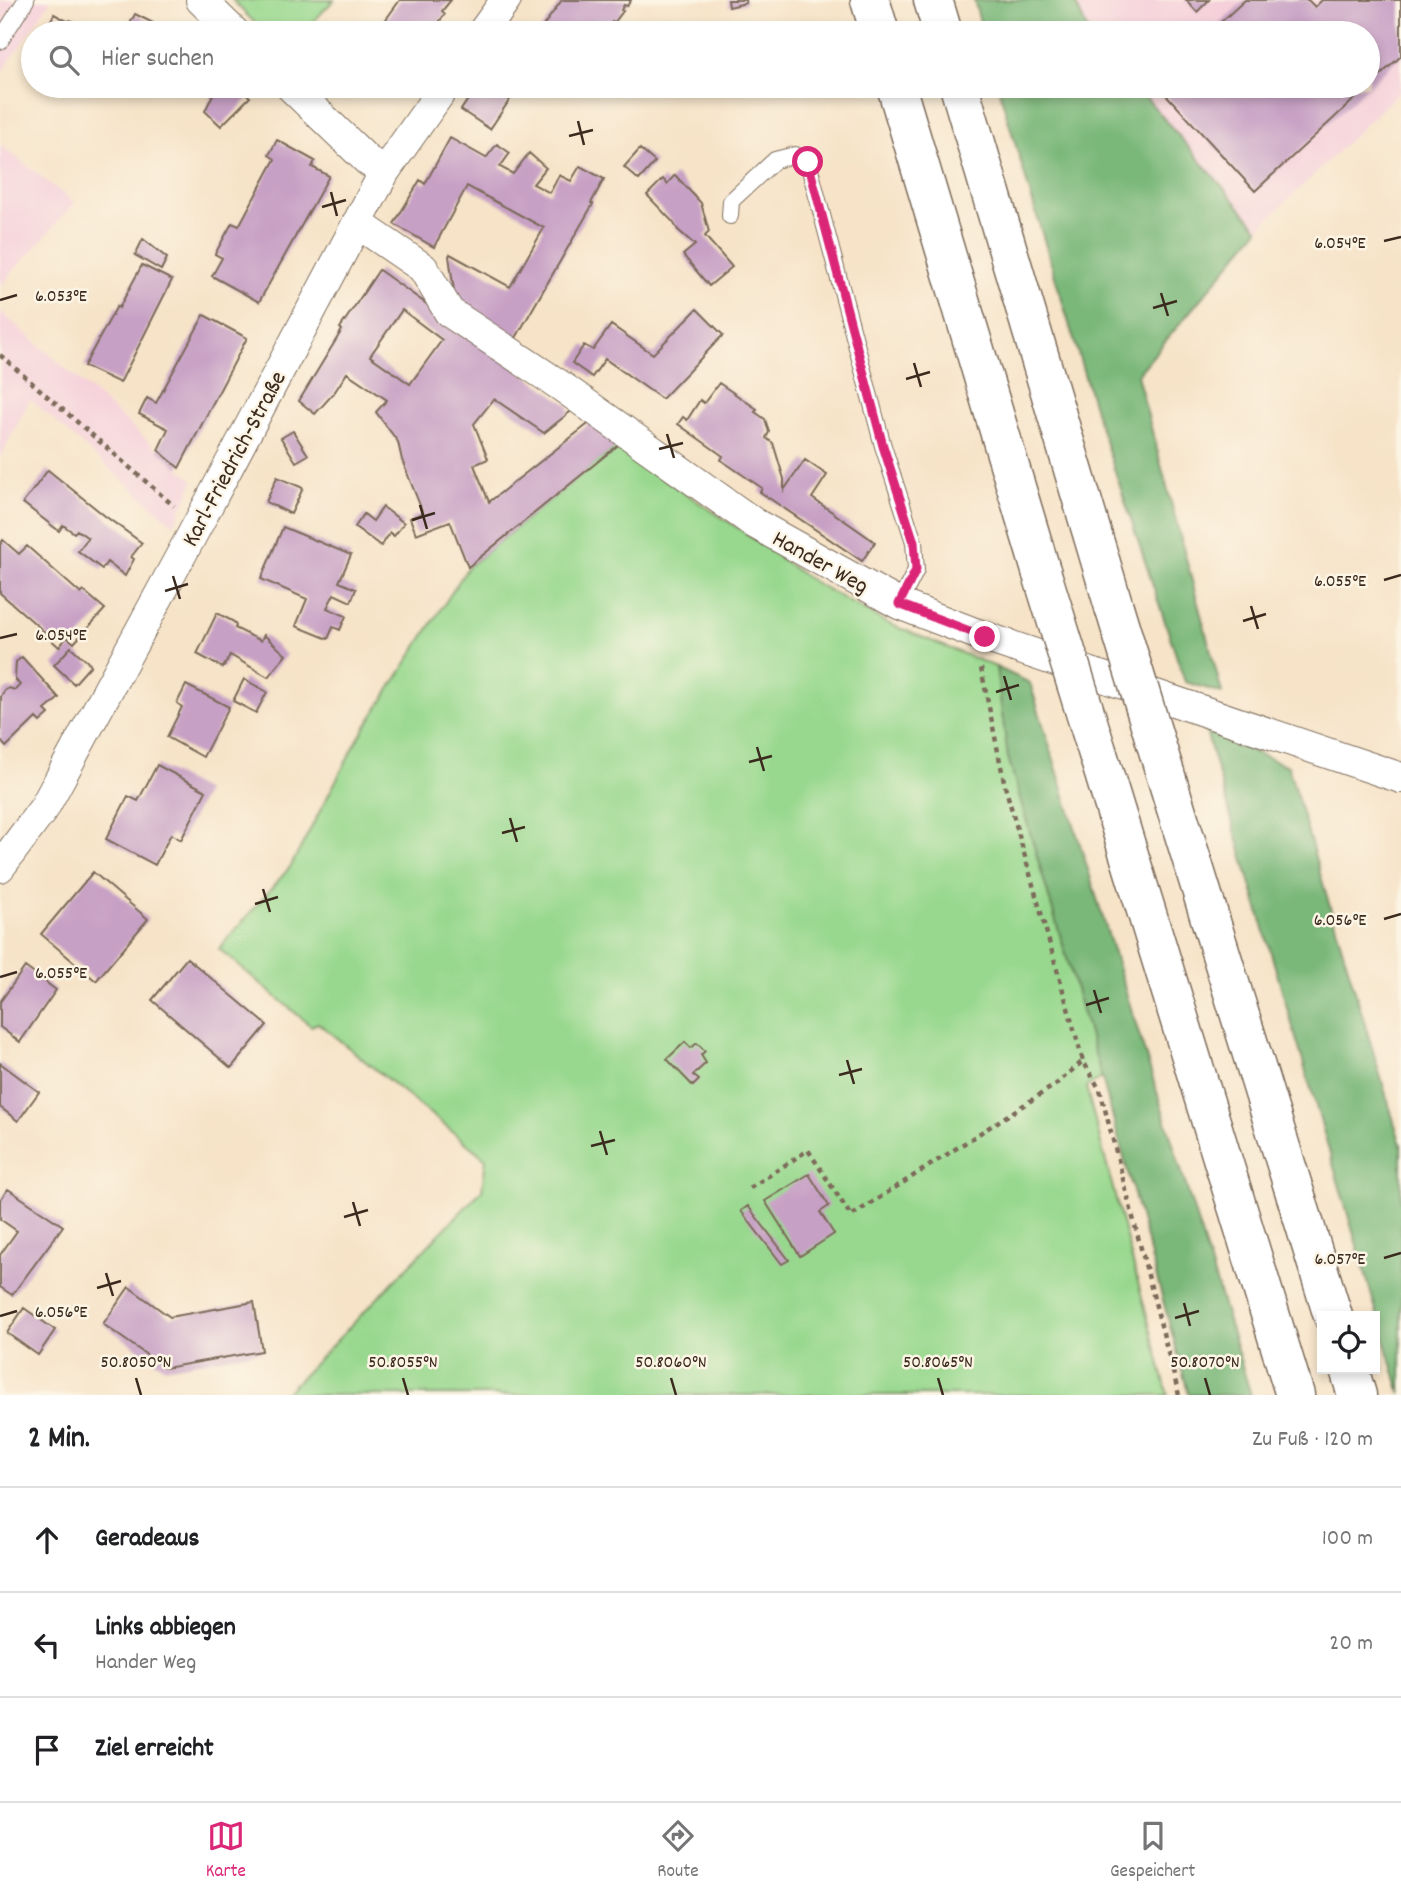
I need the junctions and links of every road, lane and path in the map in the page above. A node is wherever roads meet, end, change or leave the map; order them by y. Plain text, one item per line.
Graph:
1 (26, 0) edge
2 (201, 0) edge
3 (506, 0) edge
4 (870, 0) edge
5 (933, 0) edge
6 (223, 21) edge
7 (491, 21) edge
8 (876, 21) edge
9 (939, 21) edge
10 (0, 41) edge
11 (302, 98) edge
12 (437, 98) edge
13 (900, 98) edge
14 (963, 98) edge
15 (385, 171) junction
16 (730, 216) dead end
17 (357, 223) junction
18 (0, 355) edge
19 (199, 522) junction
20 (899, 604) junction
21 (985, 637) junction
22 (1401, 778) edge
23 (0, 867) edge
24 (1083, 1061) junction
25 (750, 1188) dead end
26 (1331, 1311) edge
27 (1351, 1374) edge
28 (1179, 1395) edge
29 (1295, 1395) edge
30 (1357, 1395) edge

1 - 10 lane
2 - 6 street
3 - 7 street
4 - 8 highway
5 - 9 highway
11 - 15 street
12 - 15 street, Karl-Friedrich-Straße
13 - 29 highway, bridge
14 - 26 highway, bridge
15 - 17 street, Karl-Friedrich-Straße
16 - 20 lane
17 - 19 street, Karl-Friedrich-Straße
17 - 20 street, Hander Weg
18 - 19 path
19 - 23 street, Karl-Friedrich-Straße
20 - 21 street, Hander Weg
21 - 22 street, Hander Weg
21 - 24 path
24 - 25 path
24 - 28 path
27 - 30 highway

